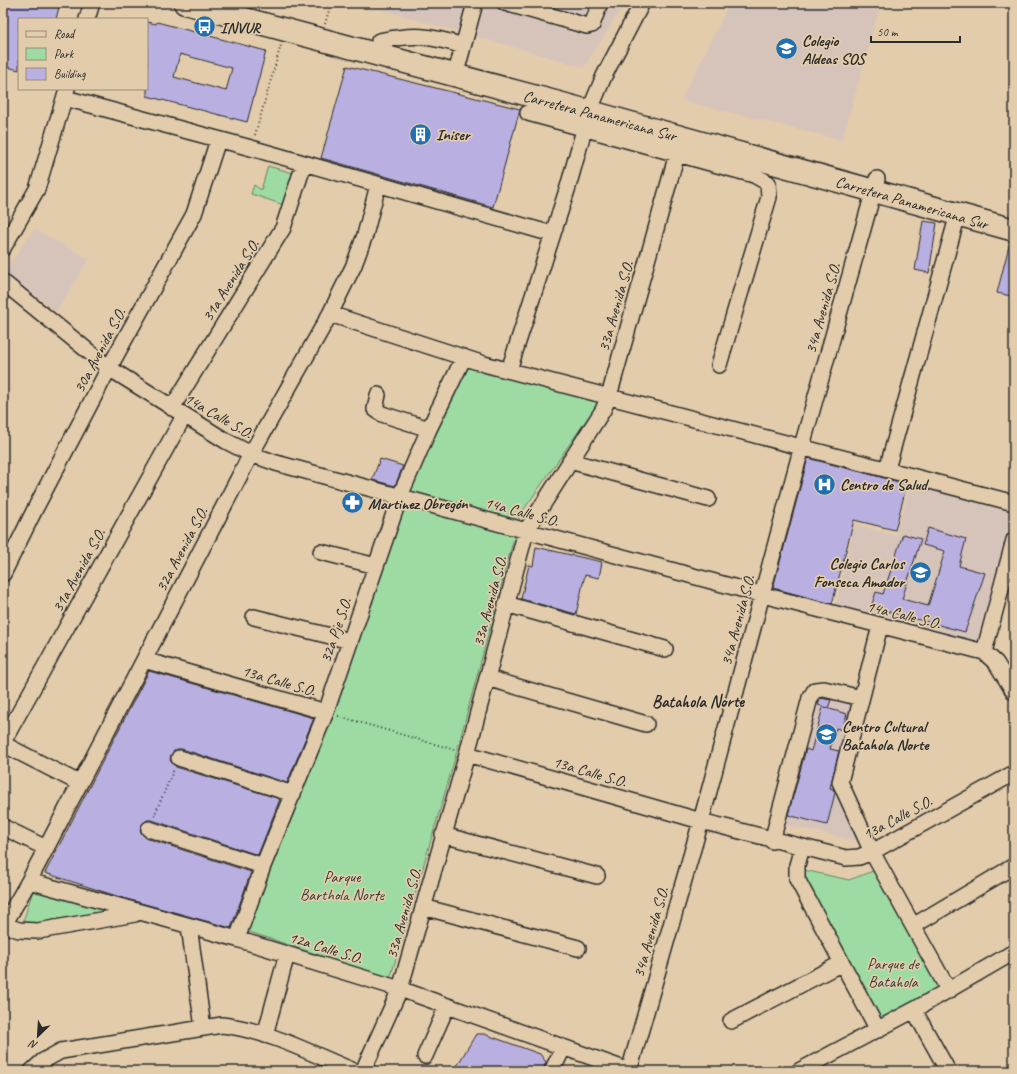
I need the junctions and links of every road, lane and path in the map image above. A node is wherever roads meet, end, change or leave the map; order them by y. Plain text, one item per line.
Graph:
1 (92, 3) edge
2 (185, 3) edge
3 (241, 3) edge
4 (475, 3) edge
5 (600, 3) edge
6 (642, 3) edge
7 (331, 4) edge
8 (515, 4) edge
9 (87, 18) edge
10 (326, 21) junction
11 (286, 31) junction
12 (459, 61) junction
13 (66, 94) edge
14 (528, 113) dead end
15 (589, 113) junction
16 (218, 140) junction
17 (251, 148) junction
18 (677, 154) junction
19 (304, 164) junction
20 (378, 184) junction
21 (876, 185) junction
22 (958, 214) junction
23 (1014, 218) edge
24 (1014, 230) edge
25 (552, 234) junction
26 (3, 248) edge
27 (3, 282) edge
28 (330, 314) junction
29 (464, 357) junction
30 (719, 365) dead end
31 (109, 368) junction
32 (509, 370) junction
33 (378, 395) dead end
34 (609, 396) junction
35 (178, 412) junction
36 (429, 429) junction
37 (802, 446) junction
38 (251, 454) junction
39 (570, 461) junction
40 (887, 469) junction
41 (400, 496) junction
42 (708, 499) dead end
43 (1014, 502) edge
44 (526, 531) junction
45 (1014, 540) edge
46 (321, 552) dead end
47 (376, 566) junction
48 (3, 574) edge
49 (763, 595) junction
50 (506, 604) junction
51 (254, 617) dead end
52 (880, 626) junction
53 (350, 641) junction
54 (665, 649) dead end
55 (984, 652) junction
56 (144, 660) junction
57 (487, 678) junction
58 (1014, 692) edge
59 (861, 698) junction
60 (326, 712) junction
61 (646, 724) dead end
62 (3, 743) edge
63 (467, 754) junction
64 (179, 758) joint
65 (1014, 773) edge
66 (79, 783) junction
67 (293, 794) junction
68 (701, 821) junction
69 (3, 827) edge
70 (149, 829) joint
71 (443, 835) junction
72 (772, 840) junction
73 (46, 848) junction
74 (802, 848) junction
75 (872, 852) junction
76 (263, 866) junction
77 (1014, 866) edge
78 (597, 876) dead end
79 (29, 881) junction
80 (423, 907) junction
81 (139, 913) junction
82 (3, 925) edge
83 (189, 926) junction
84 (913, 926) junction
85 (237, 939) junction
86 (578, 948) dead end
87 (1014, 952) edge
88 (287, 954) junction
89 (842, 963) junction
90 (400, 989) junction
91 (950, 991) junction
92 (447, 1006) junction
93 (914, 1010) junction
94 (731, 1022) dead end
95 (203, 1028) junction
96 (878, 1030) junction
97 (265, 1035) junction
98 (563, 1048) junction
99 (424, 1056) dead end
100 (32, 1071) edge
101 (354, 1071) edge
102 (363, 1071) edge
103 (552, 1071) edge
104 (630, 1071) edge
105 (799, 1071) edge
106 (948, 1071) edge

1 - 9 street
2 - 11 highway, Carretera Panamericana Sur
3 - 10 highway, Carretera Panamericana Sur
4 - 12 street
5 - 8 street
6 - 15 street
7 - 10 path
10 - 12 highway, Carretera Panamericana Sur
11 - 12 highway, Carretera Panamericana Sur
11 - 17 path
12 - 15 highway, Carretera Panamericana Sur
13 - 16 street
13 - 26 street
14 - 15 street
15 - 18 street
15 - 21 highway, Carretera Panamericana Sur
15 - 25 street
16 - 17 street
16 - 31 street, 30a Avenida S.O.
17 - 19 street
18 - 30 street
18 - 34 street, 33a Avenida S.O.
19 - 20 street
19 - 35 street, 31a Avenida S.O.
20 - 25 street
20 - 28 street, 32a Avenida S.O.
21 - 22 highway, Carretera Panamericana Sur
21 - 23 highway, Carretera Panamericana Sur
21 - 37 street, 34a Avenida S.O.
22 - 24 highway, Carretera Panamericana Sur
22 - 40 street
25 - 32 street
27 - 31 street, 14a Calle S.O.
28 - 29 street
28 - 38 street, 32a Avenida S.O.
29 - 32 street
29 - 36 street, 32a Pje S.O.
31 - 35 street, 14a Calle S.O.
31 - 48 street, 30a Avenida S.O.
32 - 34 street
33 - 36 street
34 - 37 street
34 - 39 street, 33a Avenida S.O.
35 - 38 street, 14a Calle S.O.
35 - 62 street, 31a Avenida S.O.
36 - 41 street, 32a Pje S.O.
37 - 40 street
37 - 49 street, 34a Avenida S.O.
38 - 41 street, 14a Calle S.O.
38 - 56 street, 32a Avenida S.O.
39 - 42 street
39 - 44 street, 33a Avenida S.O.
40 - 43 street
41 - 44 street, 14a Calle S.O.
41 - 47 street, 32a Pje S.O.
44 - 49 street, 14a Calle S.O.
44 - 50 street, 33a Avenida S.O.
45 - 55 street
46 - 47 street
47 - 53 street, 32a Pje S.O.
49 - 52 street, 14a Calle S.O.
49 - 68 street, 34a Avenida S.O.
50 - 54 street
50 - 57 street, 33a Avenida S.O.
51 - 53 street
52 - 55 street, 14a Calle S.O.
52 - 59 street
53 - 60 street, 32a Pje S.O.
55 - 58 street
56 - 60 street, 13a Calle S.O.
56 - 66 street, 32a Avenida S.O.
57 - 61 street
57 - 63 street, 33a Avenida S.O.
59 - 72 street
59 - 75 street
60 - 63 path, 13a Calle S.O.
60 - 67 street, 32a Pje S.O.
62 - 66 street
63 - 68 street, 13a Calle S.O.
63 - 71 street, 33a Avenida S.O.
64 - 67 street
64 - 70 path
65 - 75 street, 13a Calle S.O.
66 - 73 street, 32a Avenida S.O.
67 - 76 street, 32a Pje S.O.
68 - 72 street, 13a Calle S.O.
68 - 104 street, 34a Avenida S.O.
69 - 73 street
70 - 76 street
71 - 78 street
71 - 80 street, 33a Avenida S.O.
72 - 74 street, 13a Calle S.O.
73 - 79 street, 32a Avenida S.O.
74 - 75 street, 13a Calle S.O.
74 - 89 street
75 - 84 street
76 - 85 street, 32a Pje S.O.
77 - 84 street
79 - 81 street, 12a Calle S.O.
79 - 82 street, 32a Avenida S.O.
80 - 86 street
80 - 90 street, 33a Avenida S.O.
81 - 82 street
81 - 83 street, 12a Calle S.O.
83 - 85 street, 12a Calle S.O.
83 - 95 street
84 - 91 street
85 - 88 street, 12a Calle S.O.
87 - 91 street
88 - 90 street, 12a Calle S.O.
88 - 97 street
89 - 94 street
89 - 96 street
90 - 92 street, 12a Calle S.O.
90 - 102 street, 33a Avenida S.O.
91 - 93 street
92 - 98 street, 12a Calle S.O.
92 - 99 street
93 - 96 street
93 - 106 street
95 - 97 street
95 - 100 street
96 - 105 street
97 - 101 street
98 - 103 street
98 - 104 street, 12a Calle S.O.

